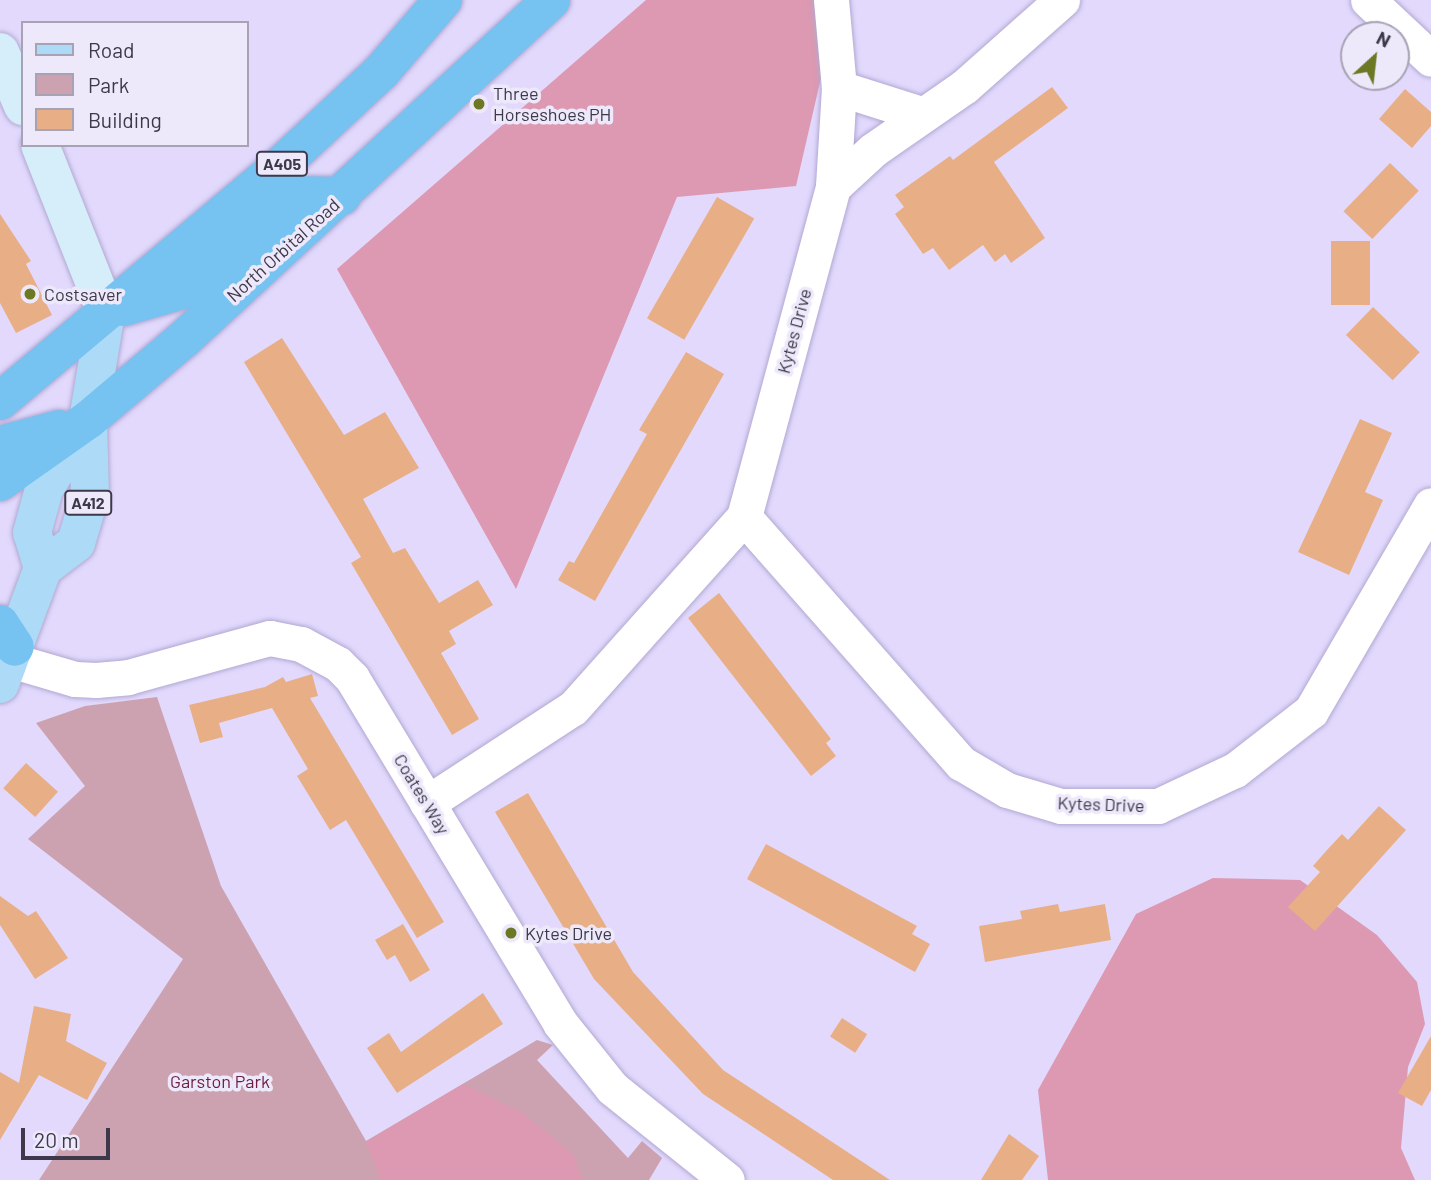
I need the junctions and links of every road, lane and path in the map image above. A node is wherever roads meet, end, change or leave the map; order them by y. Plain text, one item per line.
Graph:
1 (443, 0) edge
2 (551, 0) edge
3 (831, 0) edge
4 (1062, 0) edge
5 (1368, 0) edge
6 (0, 52) edge
7 (1431, 60) edge
8 (839, 88) junction
9 (21, 101) edge
10 (921, 114) junction
11 (41, 147) edge
12 (833, 187) junction
13 (342, 196) junction
14 (106, 312) junction
15 (0, 401) edge
16 (88, 420) junction
17 (0, 445) edge
18 (0, 482) edge
19 (1431, 505) edge
20 (744, 517) junction
21 (6, 654) edge
22 (427, 803) junction
23 (727, 1180) edge

1 - 14 highway, A405
2 - 13 highway, North Orbital Road
3 - 8 street, Kytes Drive
4 - 10 street
5 - 7 street
6 - 9 street
8 - 10 street
8 - 12 street, Kytes Drive
10 - 12 street
11 - 14 street
12 - 20 street, Kytes Drive
13 - 14 highway
13 - 16 highway, North Orbital Road
14 - 15 highway, A405
14 - 16 main road, A412
16 - 17 highway
16 - 18 highway, North Orbital Road
16 - 21 main road, A412
19 - 20 street, Kytes Drive
20 - 22 street, Kytes Drive
21 - 22 street, Coates Way
22 - 23 street, Coates Way

